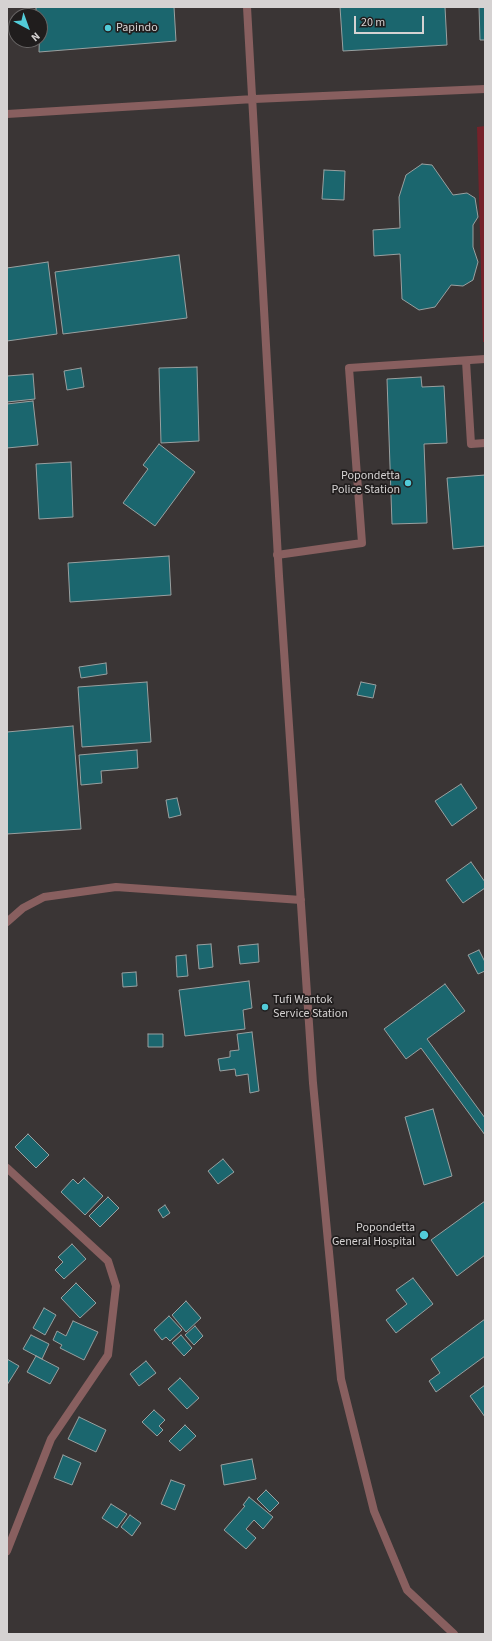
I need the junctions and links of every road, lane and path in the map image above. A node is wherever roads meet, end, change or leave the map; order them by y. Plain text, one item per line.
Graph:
1 (247, 7) edge
2 (485, 89) edge
3 (254, 99) junction
4 (7, 114) edge
5 (485, 359) edge
6 (466, 361) junction
7 (485, 443) edge
8 (278, 555) junction
9 (301, 900) junction
10 (7, 922) edge
11 (7, 1168) edge
12 (7, 1551) edge
13 (454, 1634) edge

1 - 3 street
2 - 3 street
3 - 4 street
3 - 8 street
5 - 6 street
6 - 7 street
6 - 8 street
8 - 9 street
9 - 10 street
9 - 13 street
11 - 12 street

